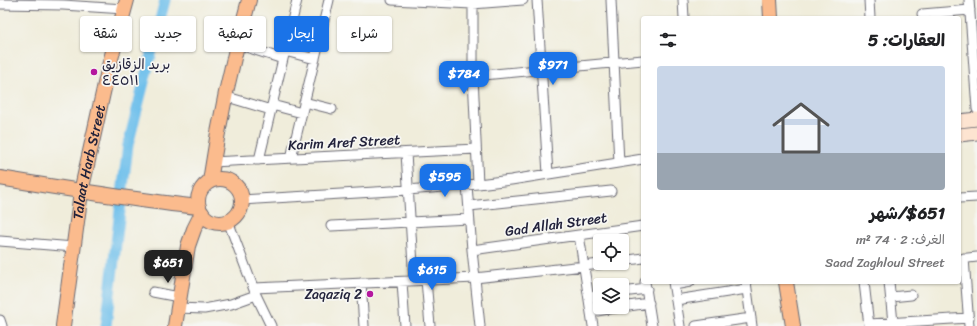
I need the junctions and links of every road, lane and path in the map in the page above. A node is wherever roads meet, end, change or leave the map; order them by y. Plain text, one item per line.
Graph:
1 (249, 0) edge
2 (297, 0) edge
3 (329, 0) edge
4 (392, 0) edge
5 (522, 0) edge
6 (537, 0) edge
7 (611, 0) edge
8 (683, 0) edge
9 (770, 0) edge
10 (869, 0) edge
11 (969, 0) edge
12 (472, 2) edge
13 (63, 3) edge
14 (0, 4) edge
15 (126, 4) edge
16 (970, 10) junction
17 (922, 14) dead end
18 (245, 16) edge
19 (684, 16) edge
20 (771, 16) edge
21 (870, 16) edge
22 (975, 43) edge
23 (266, 51) edge
24 (235, 52) edge
25 (284, 55) junction
26 (315, 59) junction
27 (641, 60) edge
28 (614, 63) junction
29 (541, 70) junction
30 (473, 76) junction
31 (224, 96) junction
32 (304, 102) junction
33 (272, 107) junction
34 (332, 109) dead end
35 (977, 109) edge
36 (302, 113) junction
37 (977, 119) edge
38 (961, 121) edge
39 (977, 133) edge
40 (961, 135) edge
41 (476, 149) junction
42 (406, 153) junction
43 (290, 158) junction
44 (259, 160) junction
45 (641, 160) edge
46 (212, 162) junction
47 (619, 163) junction
48 (548, 174) junction
49 (0, 178) edge
50 (210, 181) junction
51 (478, 184) junction
52 (467, 185) junction
53 (408, 190) junction
54 (611, 191) dead end
55 (81, 192) junction
56 (977, 197) edge
57 (961, 198) edge
58 (242, 200) junction
59 (469, 206) junction
60 (200, 210) junction
61 (469, 219) junction
62 (228, 221) junction
63 (410, 222) junction
64 (331, 226) dead end
65 (641, 226) edge
66 (579, 235) junction
67 (0, 242) edge
68 (74, 247) junction
69 (472, 250) junction
70 (977, 257) edge
71 (961, 258) edge
72 (629, 261) edge
73 (641, 261) edge
74 (593, 265) edge
75 (584, 266) junction
76 (475, 278) junction
77 (426, 280) junction
78 (414, 281) junction
79 (402, 282) junction
80 (361, 283) junction
81 (673, 284) edge
82 (747, 284) edge
83 (786, 284) edge
84 (864, 284) edge
85 (889, 284) edge
86 (646, 286) edge
87 (629, 290) edge
88 (153, 292) dead end
89 (255, 292) junction
90 (911, 295) dead end
91 (589, 297) junction
92 (593, 297) edge
93 (891, 297) junction
94 (676, 300) junction
95 (178, 302) junction
96 (649, 303) junction
97 (629, 306) edge
98 (591, 312) joint
99 (0, 320) edge
100 (751, 322) edge
101 (969, 322) edge
102 (893, 323) junction
103 (719, 324) edge
104 (909, 324) edge
105 (869, 325) edge
106 (2, 326) edge
107 (63, 326) edge
108 (175, 326) edge
109 (271, 326) edge
110 (364, 326) edge
111 (405, 326) edge
112 (430, 326) edge
113 (480, 326) edge
114 (593, 326) edge
115 (652, 326) edge
116 (680, 326) edge
117 (696, 326) edge
118 (793, 326) edge

1 - 18 main road
2 - 25 street
3 - 26 street
4 - 12 street
5 - 12 street
6 - 29 street
7 - 28 street
8 - 19 street
9 - 20 main road
10 - 21 street
11 - 16 street
12 - 30 street
13 - 14 street
13 - 15 street
15 - 55 main road, Talaat Harb Street
16 - 17 street
16 - 22 street
22 - 35 street
23 - 25 street
24 - 31 main road
25 - 26 street
25 - 33 street
26 - 32 street
27 - 28 street
28 - 29 street
28 - 47 street
29 - 30 street
29 - 48 street
30 - 41 street
31 - 33 street
31 - 46 main road
32 - 34 street
32 - 36 street
33 - 36 street
33 - 44 street
36 - 43 street
37 - 38 street
39 - 40 street
41 - 42 street, Karim Aref Street
41 - 51 street
42 - 43 street, Karim Aref Street
42 - 53 street
43 - 44 street, Karim Aref Street
44 - 46 street, Karim Aref Street
45 - 47 street
46 - 50 main road
47 - 48 street
48 - 51 street
49 - 55 main road
50 - 58 main road
50 - 60 main road
51 - 52 street
52 - 53 street
52 - 59 street
53 - 58 street
53 - 63 street
54 - 59 street
55 - 60 main road
55 - 68 main road, Talaat Harb Street
56 - 57 street
58 - 62 main road
59 - 61 street
60 - 62 main road
60 - 95 main road
61 - 63 street
61 - 69 street
62 - 89 street
63 - 64 street
63 - 78 street
65 - 66 street, Gad Allah Street
66 - 69 street, Gad Allah Street
66 - 75 street
67 - 68 street
68 - 107 main road, Talaat Harb Street
69 - 76 street
70 - 71 street
71 - 101 street
72 - 73 street
74 - 75 street
75 - 76 street
75 - 91 street
76 - 77 street
76 - 113 street
77 - 78 street
77 - 112 street
78 - 79 street
79 - 80 street
79 - 111 street
80 - 89 street
80 - 110 street
81 - 94 street
82 - 94 street
82 - 100 street
83 - 118 main road
84 - 105 street
85 - 93 street
86 - 87 street
86 - 96 street
88 - 95 street
89 - 95 street
89 - 109 street
90 - 93 street
91 - 92 street
91 - 98 street
93 - 102 street
94 - 116 street
95 - 108 main road
96 - 97 street
96 - 115 street
98 - 114 street
99 - 106 street
100 - 103 street
101 - 104 street
102 - 104 street
102 - 105 street
103 - 117 street

